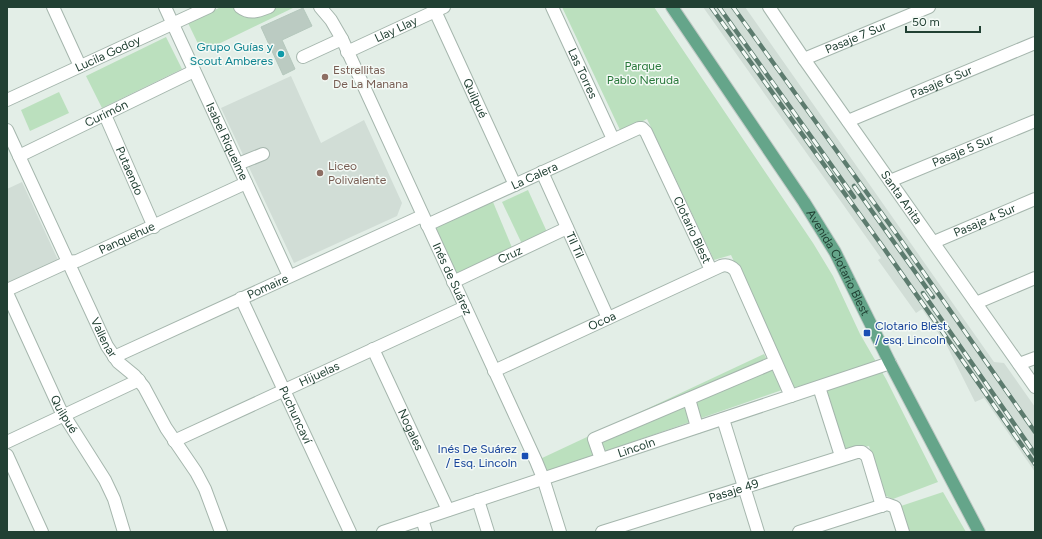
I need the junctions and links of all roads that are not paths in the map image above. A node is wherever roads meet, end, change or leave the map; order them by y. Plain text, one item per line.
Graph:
1 (53, 7) edge
2 (165, 7) edge
3 (209, 7) edge
4 (240, 7) edge
5 (270, 7) edge
6 (320, 7) edge
7 (326, 7) edge
8 (552, 7) edge
9 (672, 7) edge
10 (769, 7) edge
11 (929, 7) edge
12 (440, 9) edge
13 (173, 24) junction
14 (339, 34) junction
15 (1035, 43) edge
16 (347, 52) junction
17 (304, 57) dead end
18 (804, 59) junction
19 (80, 66) junction
20 (194, 71) junction
21 (7, 100) edge
22 (105, 115) junction
23 (848, 121) junction
24 (1035, 121) edge
25 (642, 128) joint
26 (7, 130) edge
27 (614, 139) junction
28 (263, 154) dead end
29 (19, 156) junction
30 (238, 164) junction
31 (542, 172) junction
32 (890, 181) junction
33 (246, 183) junction
34 (515, 185) junction
35 (1035, 199) edge
36 (425, 221) junction
37 (154, 227) junction
38 (567, 228) junction
39 (934, 242) junction
40 (68, 262) junction
41 (711, 270) junction
42 (289, 276) junction
43 (1035, 278) edge
44 (453, 282) junction
45 (7, 290) edge
46 (7, 293) edge
47 (241, 298) junction
48 (976, 303) junction
49 (465, 307) junction
50 (608, 318) junction
51 (373, 349) junction
52 (114, 356) junction
53 (1035, 358) edge
54 (775, 362) junction
55 (890, 363) junction
56 (1019, 364) junction
57 (494, 370) junction
58 (139, 380) junction
59 (819, 387) junction
60 (1035, 387) edge
61 (284, 390) junction
62 (791, 396) junction
63 (689, 400) junction
64 (64, 415) junction
65 (723, 419) junction
66 (697, 427) junction
67 (174, 441) junction
68 (7, 442) edge
69 (7, 456) edge
70 (841, 456) junction
71 (601, 459) junction
72 (11, 475) edge
73 (543, 478) junction
74 (744, 487) junction
75 (478, 500) junction
76 (882, 506) junction
77 (448, 510) junction
78 (422, 519) junction
79 (42, 532) edge
80 (124, 532) edge
81 (221, 532) edge
82 (350, 532) edge
83 (383, 532) edge
84 (426, 532) edge
85 (488, 532) edge
86 (560, 532) edge
87 (602, 532) edge
88 (758, 532) edge
89 (799, 532) edge
90 (903, 532) edge
91 (979, 532) edge

1 - 19 street
2 - 13 street, Isabel Riquelme
3 - 13 street, Lucila Godoy
4 - 5 street
6 - 14 street, Inés de Suárez
7 - 14 street, Inés de Suárez
8 - 27 street, Las Torres
9 - 55 main road, Avenida Clotario Blest
10 - 18 street, Santa Anita
11 - 18 street, Pasaje 7 Sur
12 - 16 street, Llay Llay
12 - 34 street, Quilpué
13 - 19 street, Lucila Godoy
13 - 20 street, Isabel Riquelme
14 - 16 street, Inés de Suárez
14 - 17 street
15 - 23 street, Pasaje 6 Sur
16 - 36 street, Inés de Suárez
18 - 23 street, Santa Anita
19 - 21 street, Lucila Godoy
20 - 22 street, Curimón
20 - 30 street, Isabel Riquelme
22 - 29 street, Curimón
22 - 37 street, Putaendo
23 - 32 street, Santa Anita
24 - 32 street, Pasaje 5 Sur
25 - 27 street, La Calera
25 - 41 street, Clotario Blest
26 - 29 street, Vallenar
27 - 31 street, La Calera
28 - 30 street
29 - 40 street, Vallenar
30 - 33 street, Isabel Riquelme
31 - 34 street, La Calera
31 - 38 street, Til Til
32 - 39 street, Santa Anita
33 - 37 street, Panquehue
33 - 42 street, Isabel Riquelme
34 - 36 street, La Calera
35 - 39 street, Pasaje 4 Sur
36 - 42 street, Pomaire
36 - 44 street, Inés de Suárez
37 - 40 street, Panquehue
38 - 44 street, Cruz
38 - 50 street, Til Til
39 - 48 street, Santa Anita
40 - 45 street, Panquehue
40 - 52 street, Vallenar
41 - 50 street, Ocoa
41 - 54 street, Clotario Blest
42 - 47 street, Pomaire
43 - 48 street
44 - 49 street, Inés de Suárez
46 - 64 street, Quilpué
47 - 52 street, Pomaire
47 - 61 street, Puchuncaví
48 - 56 street, Santa Anita
49 - 51 street, Hijuelas
49 - 57 street, Inés de Suárez
50 - 57 street, Ocoa
51 - 61 street, Hijuelas
51 - 77 street, Nogales
52 - 58 street, Vallenar
53 - 56 street
54 - 62 street, Clotario Blest
54 - 63 street
55 - 59 street, Lincoln
55 - 91 main road, Avenida Clotario Blest
56 - 60 street, Santa Anita
57 - 73 street, Inés de Suárez
58 - 64 street
58 - 67 street, Vallenar
59 - 62 street, Lincoln
59 - 70 street
61 - 67 street, Hijuelas
61 - 82 street, Puchuncaví
62 - 65 street, Lincoln
63 - 66 street
63 - 71 street
64 - 68 street
64 - 80 street, Quilpué
65 - 66 street, Lincoln
65 - 74 street
66 - 71 street, Lincoln
67 - 81 street, Vallenar
69 - 72 street
70 - 74 street, Pasaje 49
70 - 76 street, Pasaje 49
71 - 73 street, Lincoln
72 - 79 street
73 - 75 street, Lincoln
73 - 86 street, Inés de Suárez
74 - 87 street, Pasaje 49
74 - 88 street
75 - 77 street, Lincoln
75 - 85 street
76 - 89 street
76 - 90 street
77 - 78 street, Lincoln
78 - 83 street, Lincoln
78 - 84 street

